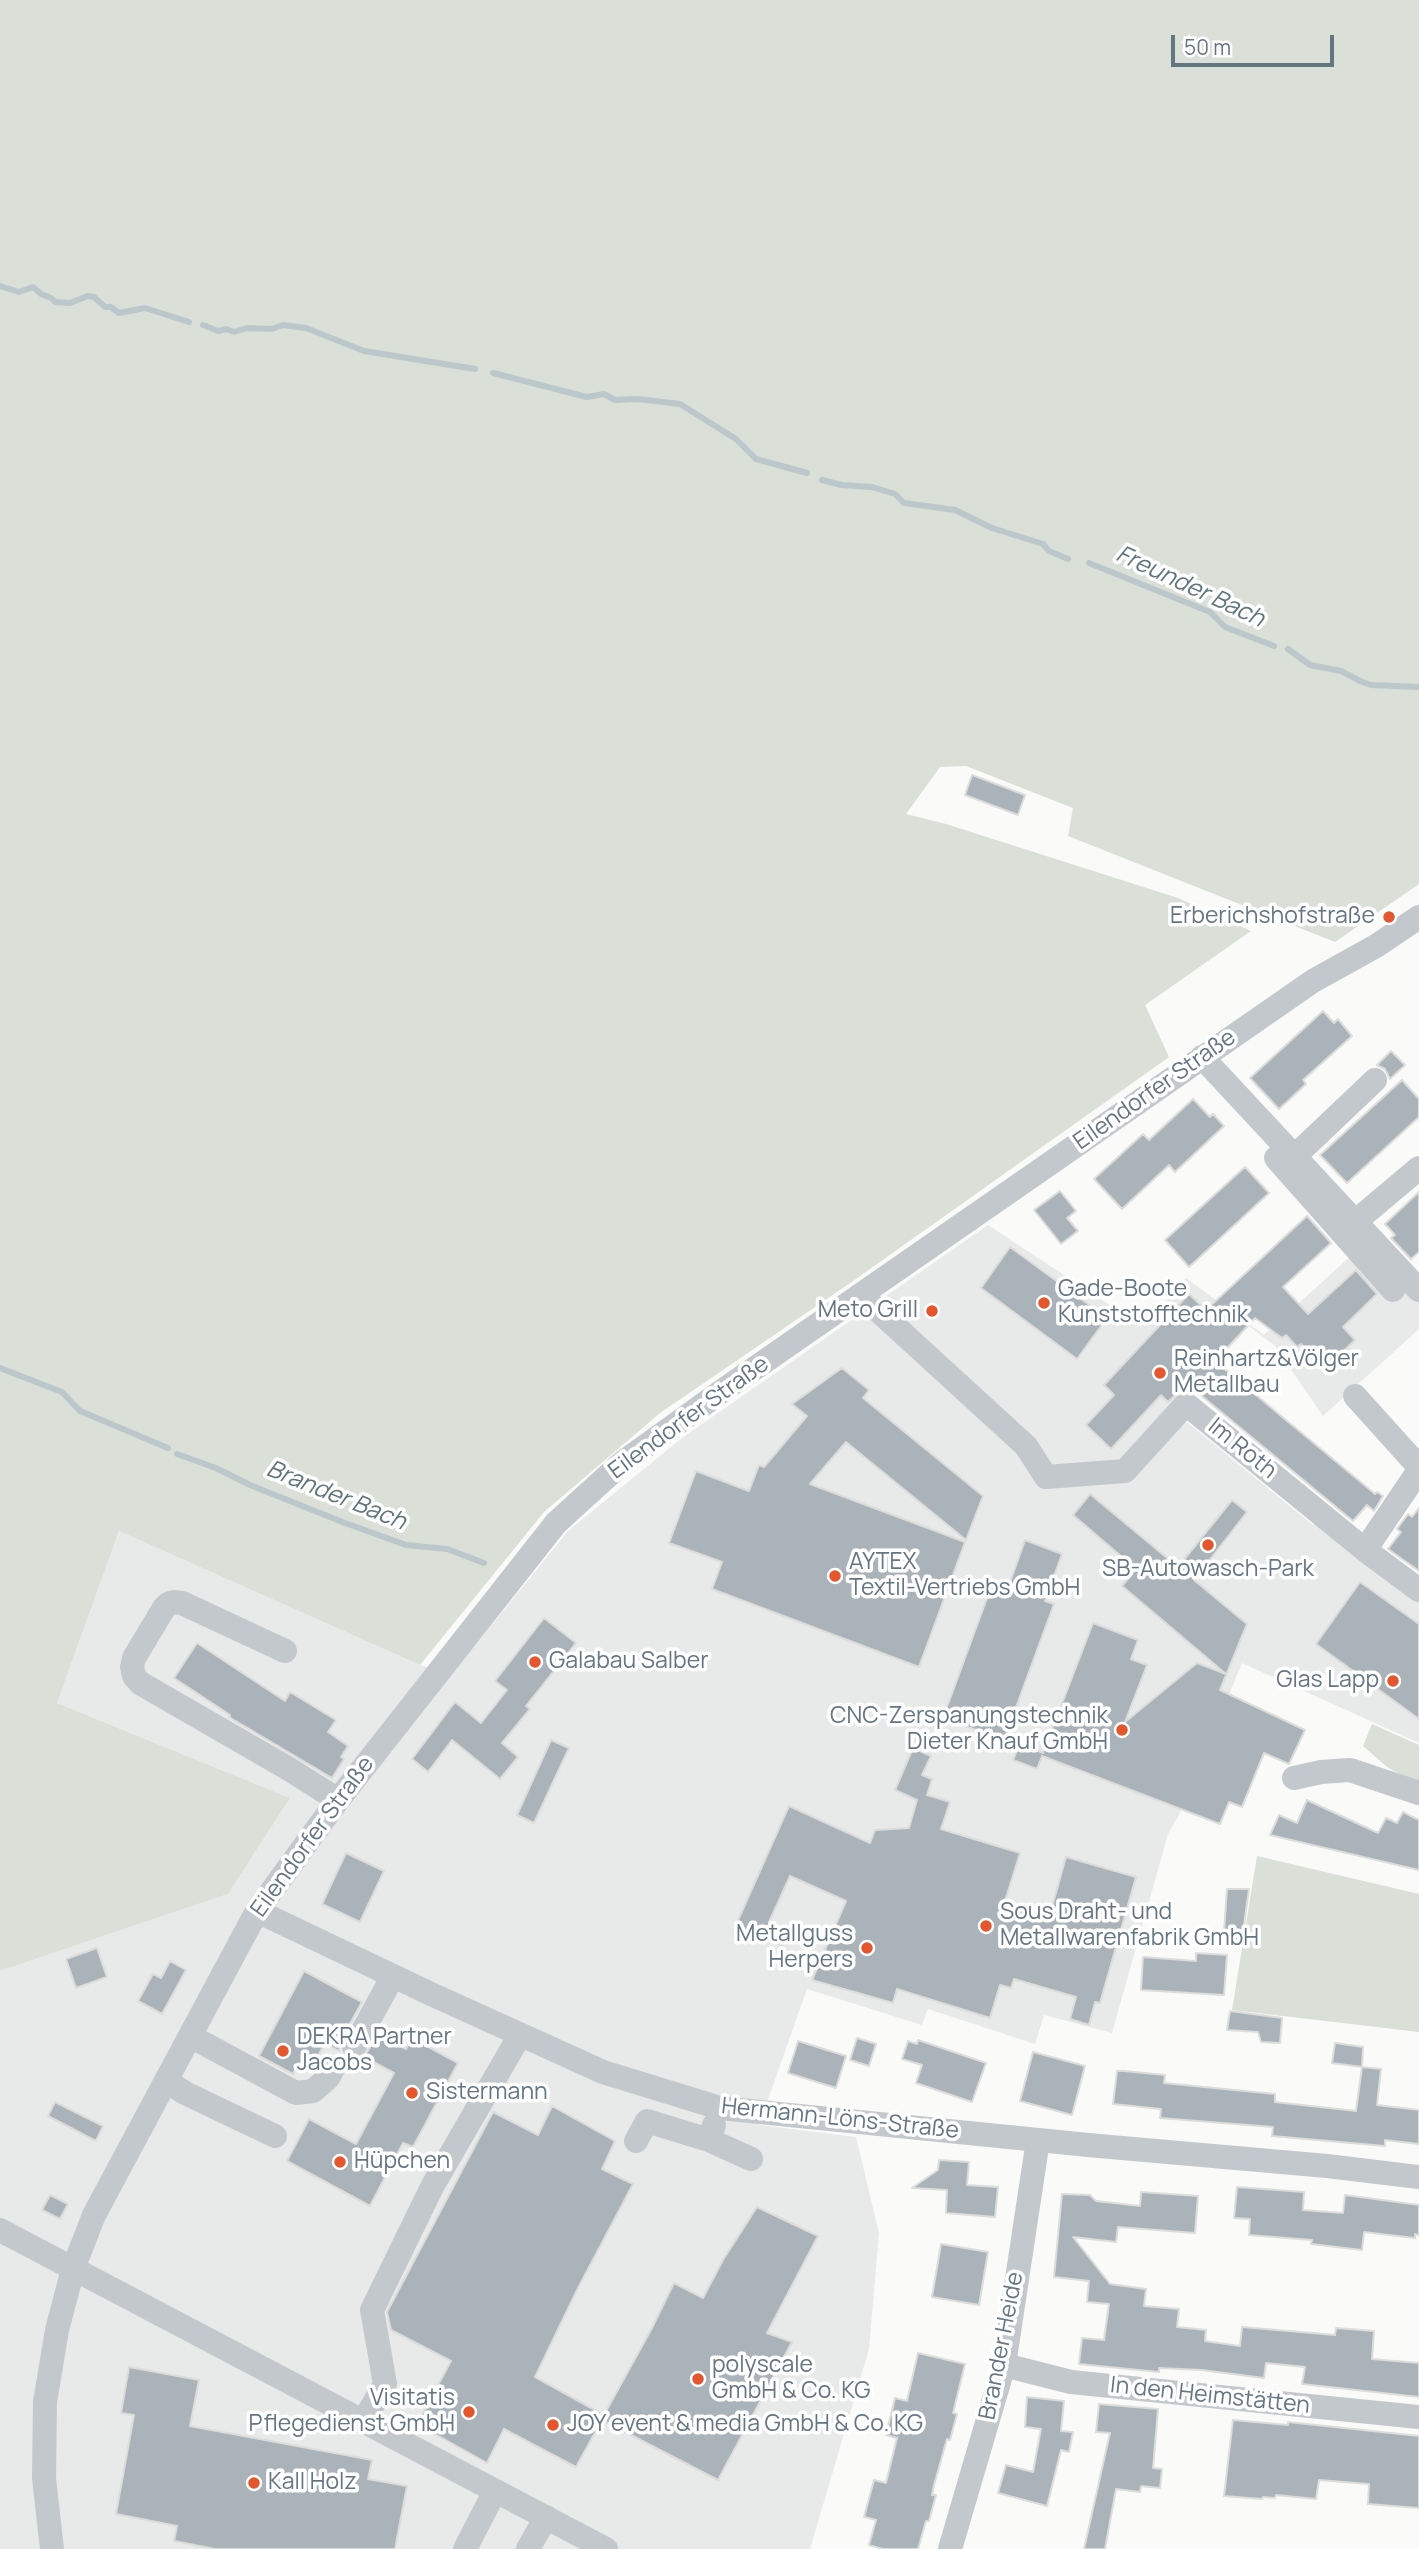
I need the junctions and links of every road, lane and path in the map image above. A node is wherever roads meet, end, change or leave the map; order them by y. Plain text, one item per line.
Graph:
1 (1419, 917) edge
2 (1196, 1061) junction
3 (1375, 1080) dead end
4 (1296, 1156) junction
5 (1419, 1168) edge
6 (1356, 1221) junction
7 (1393, 1290) dead end
8 (1419, 1290) edge
9 (862, 1295) junction
10 (1355, 1396) dead end
11 (1419, 1468) edge
12 (1364, 1550) junction
13 (1419, 1590) edge
14 (285, 1650) dead end
15 (1294, 1778) dead end
16 (1419, 1793) edge
17 (338, 1800) junction
18 (257, 1911) junction
19 (393, 1976) junction
20 (520, 2035) junction
21 (190, 2036) junction
22 (354, 2047) dead end
23 (333, 2069) dead end
24 (166, 2081) junction
25 (720, 2108) junction
26 (275, 2136) dead end
27 (709, 2140) junction
28 (1038, 2140) junction
29 (636, 2141) dead end
30 (751, 2159) dead end
31 (1419, 2177) edge
32 (0, 2230) edge
33 (73, 2270) junction
34 (1004, 2365) junction
35 (1419, 2417) edge
36 (363, 2422) junction
37 (495, 2491) junction
38 (546, 2518) junction
39 (52, 2549) edge
40 (465, 2549) edge
41 (528, 2549) edge
42 (606, 2549) edge
43 (950, 2549) edge

1 - 2 street, Eilendorfer Straße
2 - 4 street
2 - 7 street
2 - 9 street, Eilendorfer Straße
3 - 4 street
4 - 6 street
5 - 6 street
6 - 8 street
9 - 12 street, Im Roth
9 - 17 street, Eilendorfer Straße
10 - 11 street
11 - 12 street
12 - 13 street, Im Roth
14 - 17 street
15 - 16 street
17 - 18 street, Eilendorfer Straße
18 - 19 street, Hermann-Löns-Straße
18 - 21 street, Eilendorfer Straße
19 - 20 street, Hermann-Löns-Straße
19 - 22 street
20 - 25 street, Hermann-Löns-Straße
20 - 36 street
21 - 23 street
21 - 24 street, Eilendorfer Straße
24 - 26 street
24 - 33 street, Eilendorfer Straße
25 - 27 street
25 - 28 street, Hermann-Löns-Straße
27 - 29 street
27 - 30 street
28 - 31 street, Hermann-Löns-Straße
28 - 34 street, Brander Heide
32 - 33 street
33 - 36 street
33 - 39 street, Eilendorfer Straße
34 - 35 street, In den Heimstätten
34 - 43 street, Brander Heide
36 - 37 street
37 - 38 street
37 - 40 street
38 - 41 street
38 - 42 street

